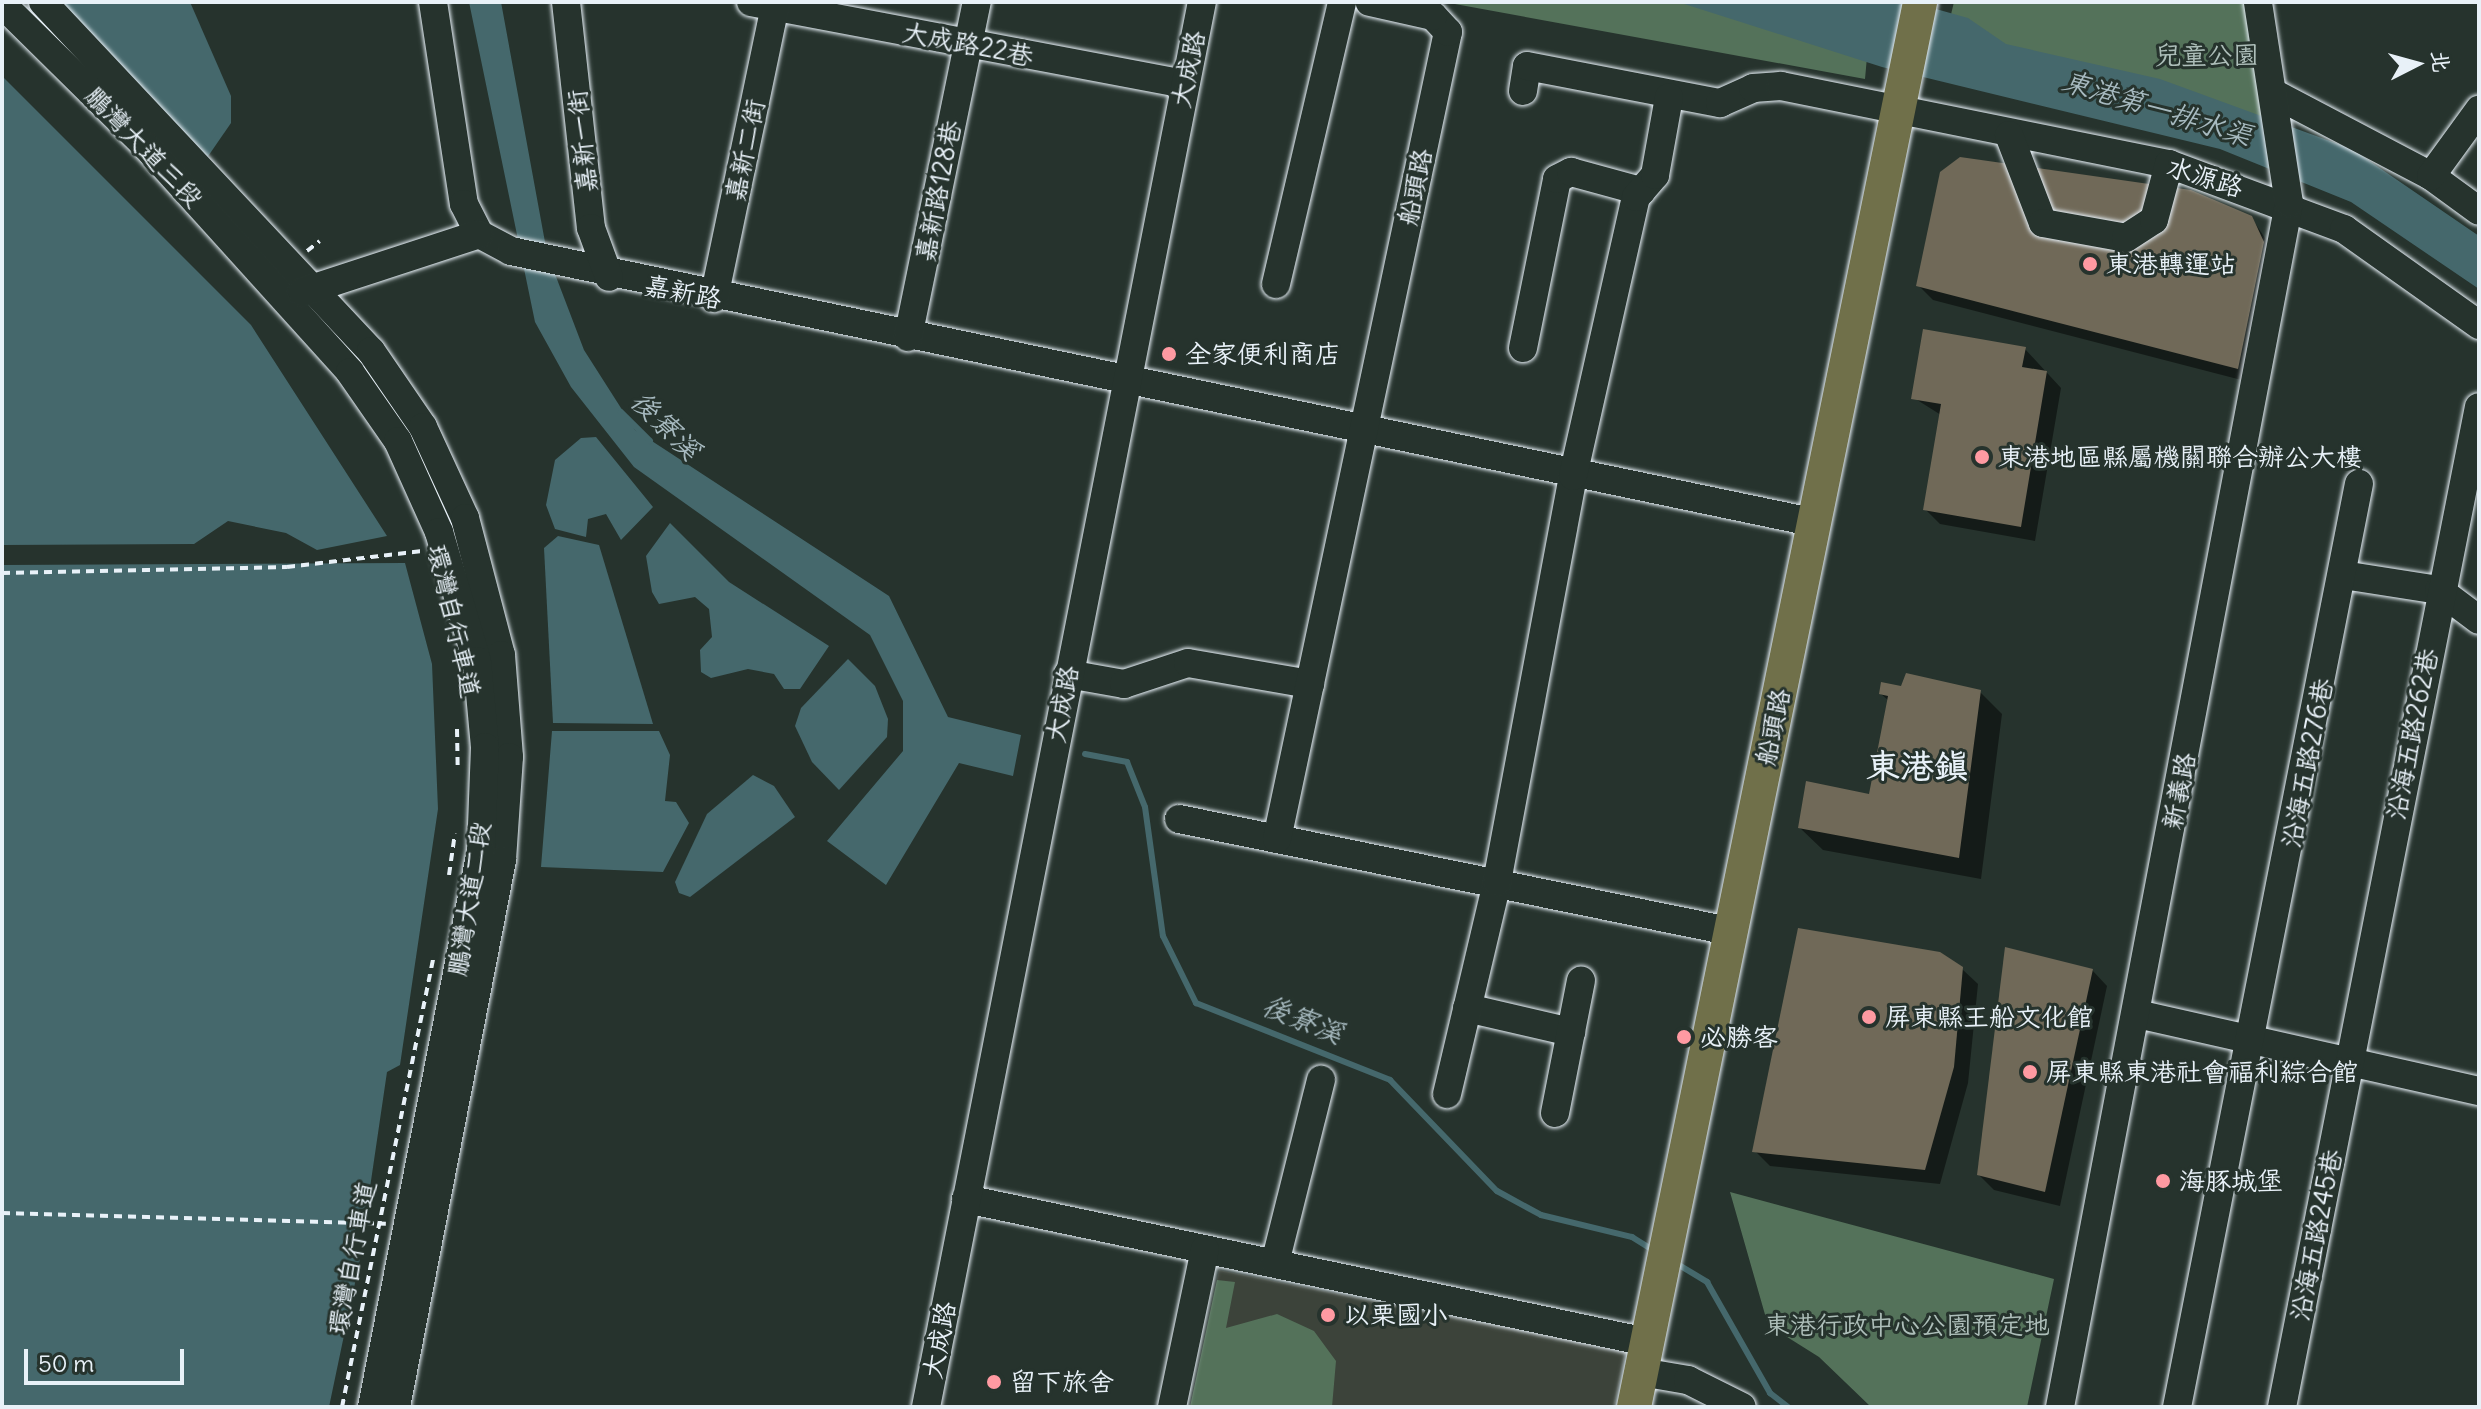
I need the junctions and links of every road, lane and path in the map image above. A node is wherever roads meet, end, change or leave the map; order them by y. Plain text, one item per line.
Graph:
1 (43, 2) edge
2 (433, 2) edge
3 (566, 2) edge
4 (977, 2) edge
5 (1202, 2) edge
6 (1342, 2) edge
7 (1370, 2) edge
8 (1920, 2) edge
9 (2258, 2) edge
10 (2, 4) edge
11 (767, 4) edge
12 (967, 44) junction
13 (1185, 84) junction
14 (1523, 91) dead end
15 (1669, 97) junction
16 (2277, 104) junction
17 (2479, 110) edge
18 (1897, 112) junction
19 (2009, 135) junction
20 (2169, 164) junction
21 (2431, 176) junction
22 (1641, 191) junction
23 (2289, 203) junction
24 (2479, 211) edge
25 (479, 234) junction
26 (598, 274) junction
27 (1276, 284) dead end
28 (316, 290) junction
29 (282, 294) junction
30 (714, 298) junction
31 (2479, 325) edge
32 (908, 337) junction
33 (1523, 348) dead end
34 (1125, 381) junction
35 (2479, 407) edge
36 (1363, 428) junction
37 (1573, 476) junction
38 (2359, 484) dead end
39 (1816, 523) junction
40 (427, 540) junction
41 (427, 566) dead end
42 (2, 573) edge
43 (2343, 575) junction
44 (2439, 590) junction
45 (2479, 620) edge
46 (1068, 674) junction
47 (1310, 684) junction
48 (456, 718) dead end
49 (458, 781) dead end
50 (1179, 819) dead end
51 (456, 827) dead end
52 (1277, 839) junction
53 (448, 882) dead end
54 (1497, 882) junction
55 (1729, 931) junction
56 (434, 955) dead end
57 (1581, 981) dead end
58 (1467, 1008) junction
59 (2137, 1014) junction
60 (1571, 1032) junction
61 (2254, 1041) junction
62 (2349, 1063) junction
63 (1321, 1080) dead end
64 (2479, 1091) edge
65 (1447, 1094) dead end
66 (1555, 1113) dead end
67 (966, 1199) junction
68 (2, 1213) edge
69 (377, 1224) junction
70 (408, 1225) junction
71 (1205, 1249) junction
72 (1275, 1263) junction
73 (1644, 1357) junction
74 (342, 1407) edge
75 (372, 1407) edge
76 (396, 1407) edge
77 (926, 1407) edge
78 (1172, 1407) edge
79 (1634, 1407) edge
80 (1742, 1407) edge
81 (2060, 1407) edge
82 (2177, 1407) edge
83 (2282, 1407) edge

1 - 28 street, 鵬灣大道三段
2 - 25 street
3 - 26 street, 嘉新一街
4 - 12 street, 嘉新路128巷
5 - 13 street, 大成路
6 - 27 street
7 - 36 street, 船頭路
8 - 18 main road, 船頭路
9 - 16 street
10 - 29 street, 鵬灣大道三段
11 - 12 street, 大成路22巷
11 - 30 street, 嘉新二街
12 - 13 street, 大成路22巷
12 - 32 street, 嘉新路128巷
13 - 34 street, 大成路
14 - 15 street, 水源路
15 - 18 street, 水源路
15 - 22 street
16 - 21 street
16 - 23 street, 新義路
17 - 21 street
18 - 19 street, 水源路
18 - 39 main road, 船頭路
19 - 20 street, 水源路
19 - 20 street
20 - 23 street, 水源路
21 - 24 street
22 - 33 street
22 - 37 street
23 - 31 street, 水源路
23 - 59 street, 新義路
25 - 26 street, 嘉新路
25 - 28 street
26 - 30 street, 嘉新路
28 - 29 street
28 - 76 street, 鵬灣大道二段
29 - 40 street, 鵬灣大道二段
30 - 32 street, 嘉新路
32 - 34 street, 嘉新路
34 - 36 street
34 - 46 street, 大成路
35 - 44 street, 沿海五路262巷
36 - 37 street
36 - 47 street, 船頭路
37 - 39 street
37 - 54 street
38 - 43 street, 沿海五路276巷
39 - 55 main road, 船頭路
40 - 41 path, 環灣自行車道
40 - 42 path
40 - 70 street, 鵬灣大道二段
43 - 44 street
43 - 61 street, 沿海五路276巷
44 - 45 street
44 - 62 street, 沿海五路262巷
46 - 47 street
46 - 67 street, 大成路
47 - 52 street, 船頭路
48 - 49 path, 環灣自行車道
50 - 52 street
51 - 53 path
52 - 54 street
54 - 55 street
54 - 58 street
55 - 73 main road, 船頭路
56 - 69 path, 環灣自行車道
57 - 60 street
58 - 60 street
58 - 65 street
59 - 61 street
59 - 81 street, 新義路
60 - 66 street
61 - 62 street
61 - 82 street, 沿海五路276巷
62 - 64 street
62 - 83 street, 沿海五路245巷
63 - 72 street
67 - 71 street
67 - 77 street, 大成路
68 - 69 path
69 - 70 path
69 - 74 path, 環灣自行車道
70 - 75 street, 鵬灣大道二段
71 - 72 street
71 - 78 street
72 - 73 street
73 - 79 main road
73 - 80 street

